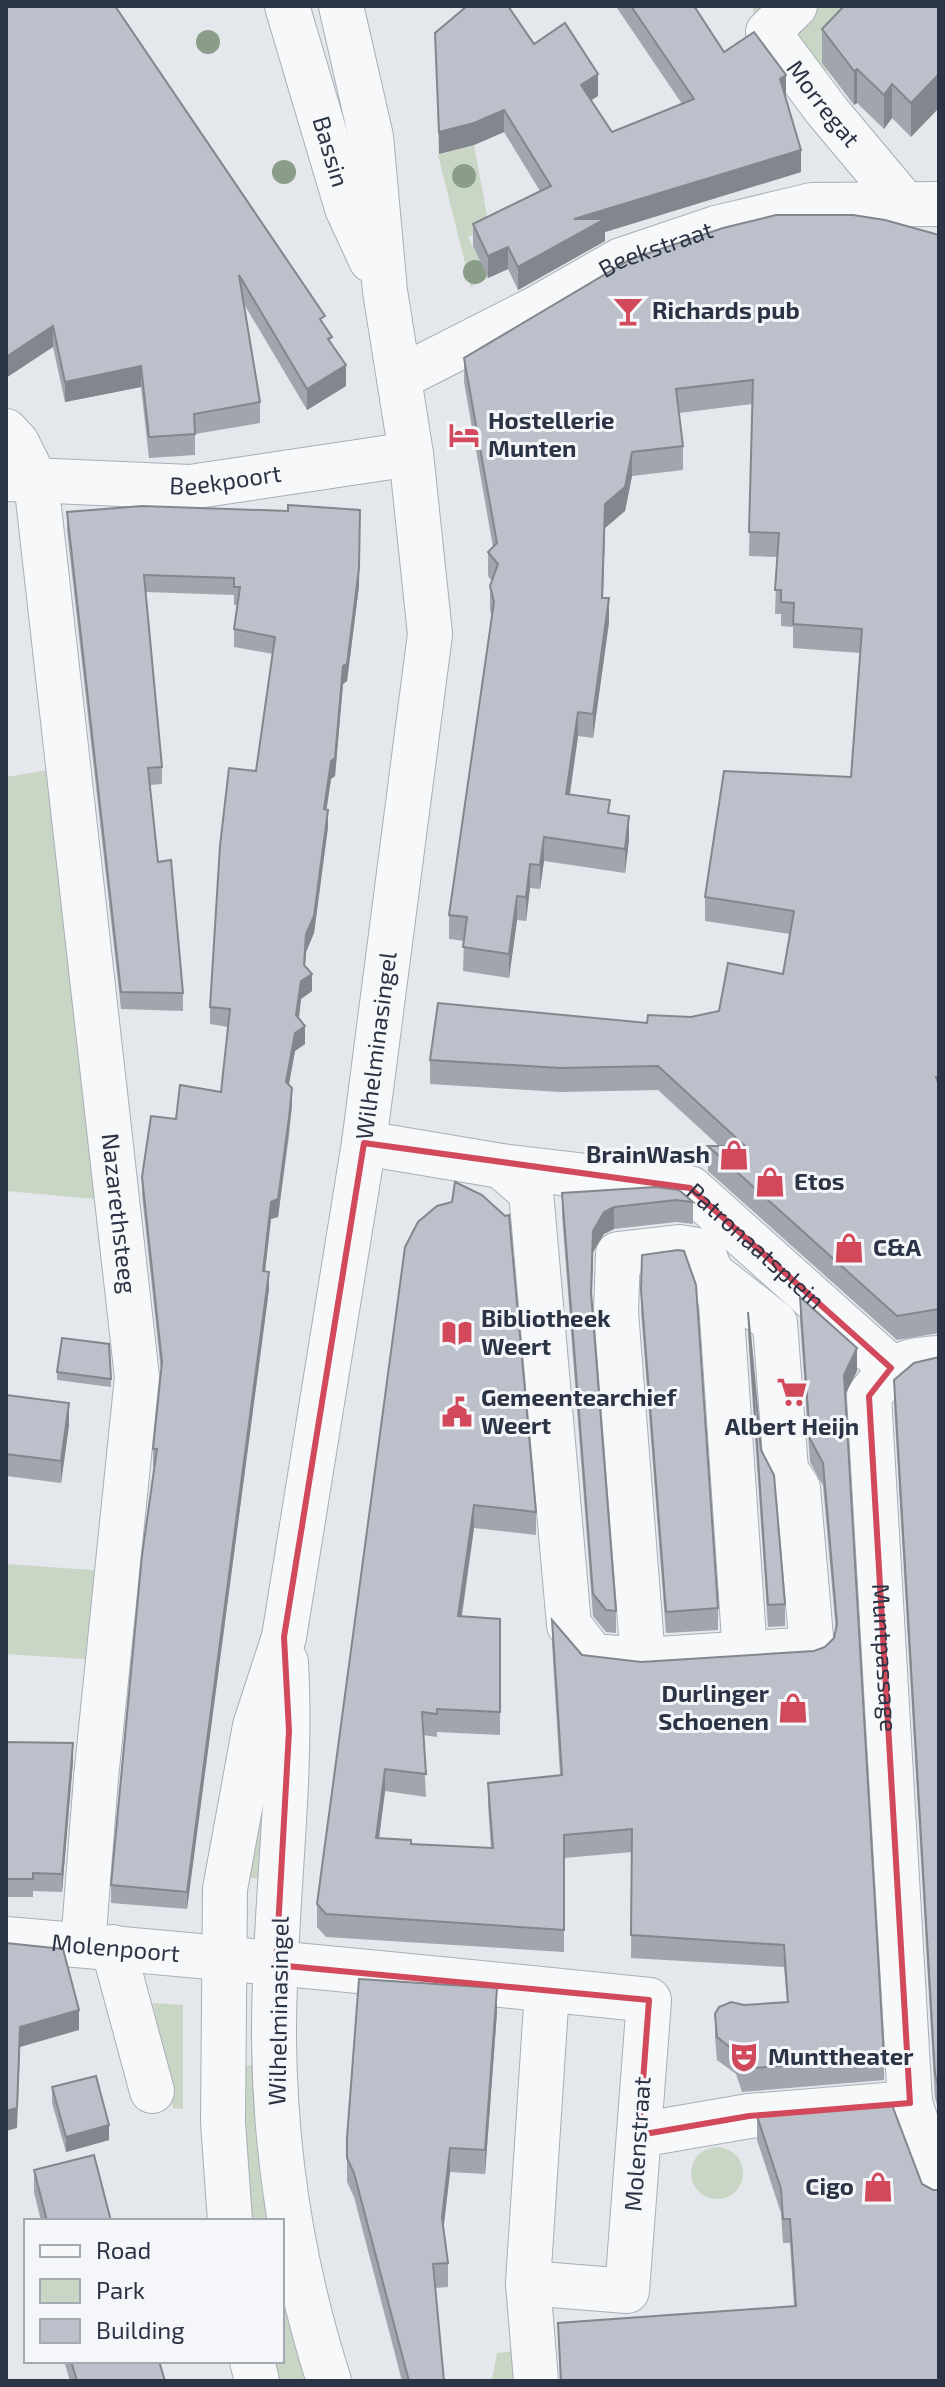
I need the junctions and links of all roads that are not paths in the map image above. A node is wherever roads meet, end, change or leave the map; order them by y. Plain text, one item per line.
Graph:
1 (287, 6) edge
2 (341, 6) edge
3 (795, 6) edge
4 (922, 204) edge
5 (385, 291) junction
6 (399, 378) junction
7 (6, 431) edge
8 (411, 454) junction
9 (21, 480) edge
10 (364, 1143) junction
11 (501, 1166) junction
12 (710, 1272) junction
13 (939, 1358) edge
14 (891, 1368) junction
15 (284, 1637) junction
16 (745, 1654) junction
17 (643, 1660) junction
18 (6, 1939) edge
19 (98, 1946) junction
20 (223, 1961) junction
21 (276, 1965) junction
22 (547, 1990) junction
23 (924, 2007) edge
24 (152, 2091) dead end
25 (910, 2103) junction
26 (639, 2135) junction
27 (939, 2190) edge
28 (230, 2219) edge
29 (528, 2283) junction
30 (329, 2381) edge
31 (536, 2381) edge

1 - 5 street, Bassin
2 - 5 street, Bassin
3 - 4 street, Morregat
4 - 6 street, Beekstraat
5 - 6 street, Bassin
6 - 8 street, Bassin
7 - 9 street
8 - 9 street, Beekpoort
8 - 10 street, Wilhelminasingel
9 - 19 street, Nazarethsteeg
10 - 11 street, Patronaatsplein
10 - 15 street, Wilhelminasingel
11 - 14 street, Patronaatsplein
11 - 17 street
12 - 16 street
12 - 16 street
12 - 17 street
13 - 14 street
14 - 23 street, Muntpassage
15 - 20 street, Wilhelminasingel
15 - 21 street, Wilhelminasingel
16 - 17 street
18 - 19 street, Molenpoort
19 - 20 street, Molenpoort
19 - 24 street, Nazarethsteeg
20 - 21 street, Molenstraat
20 - 28 street, Wilhelminasingel
21 - 22 street, Molenstraat
21 - 30 street, Wilhelminasingel
22 - 26 street, Molenstraat
22 - 29 street
23 - 25 street, Muntpassage
25 - 26 street
25 - 27 street, Muntpassage
26 - 29 street, Molenstraat
29 - 31 street

